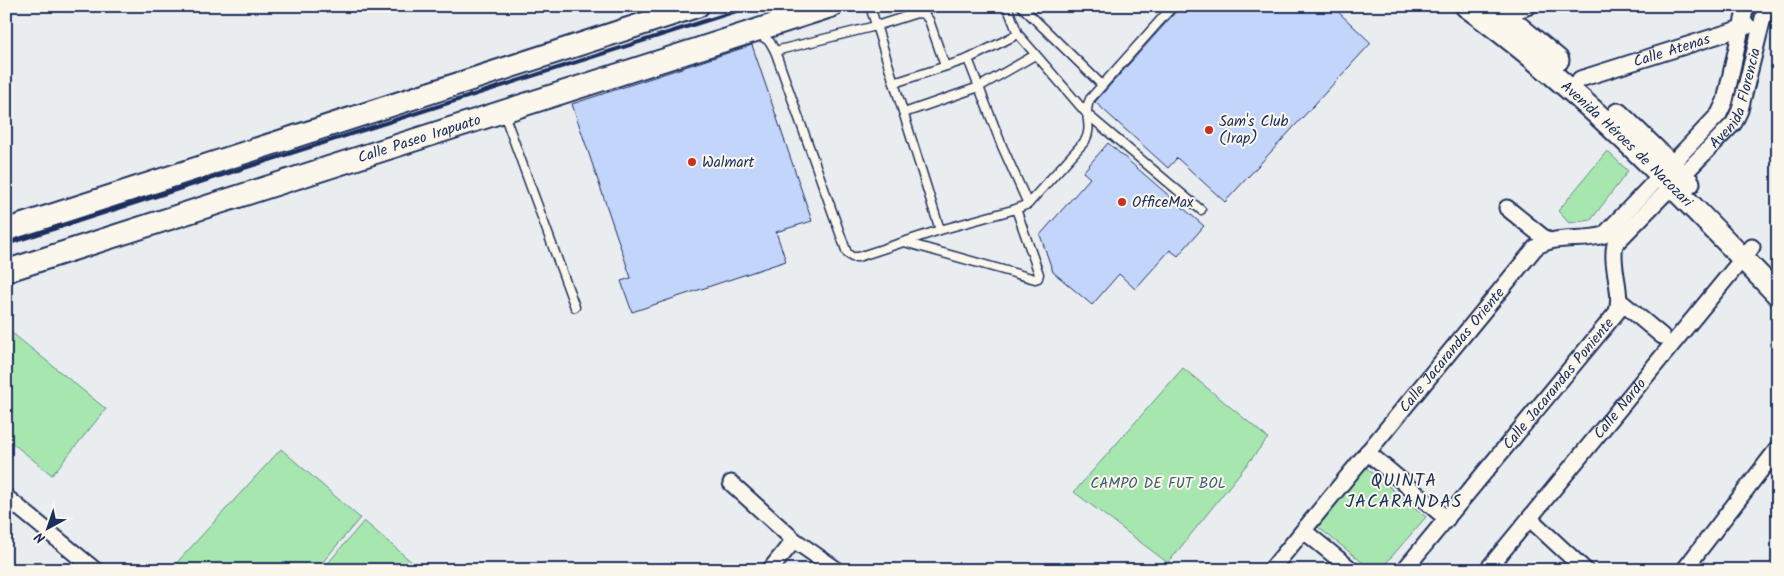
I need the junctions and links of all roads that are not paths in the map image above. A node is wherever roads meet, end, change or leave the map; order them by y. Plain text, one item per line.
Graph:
1 (698, 6) edge
2 (832, 6) edge
3 (870, 6) edge
4 (1007, 6) edge
5 (1021, 6) edge
6 (1173, 6) edge
7 (1466, 6) edge
8 (1529, 6) edge
9 (1746, 6) edge
10 (1498, 11) edge
11 (1764, 14) edge
12 (876, 26) junction
13 (1741, 28) junction
14 (755, 32) junction
15 (1018, 34) junction
16 (775, 51) junction
17 (1036, 54) junction
18 (968, 59) junction
19 (945, 66) junction
20 (1580, 79) junction
21 (894, 83) junction
22 (1102, 85) junction
23 (979, 87) junction
24 (504, 113) junction
25 (904, 113) junction
26 (1087, 114) junction
27 (1671, 175) junction
28 (1028, 204) junction
29 (1507, 208) dead end
30 (1016, 209) junction
31 (1201, 210) dead end
32 (6, 230) edge
33 (940, 230) junction
34 (1548, 241) junction
35 (904, 242) junction
36 (1747, 252) junction
37 (6, 271) edge
38 (1778, 274) edge
39 (1778, 295) edge
40 (1620, 301) junction
41 (575, 306) dead end
42 (1662, 336) dead end
43 (1778, 448) edge
44 (1368, 452) junction
45 (731, 483) dead end
46 (8, 501) edge
47 (1447, 519) junction
48 (1530, 519) junction
49 (1304, 531) junction
50 (794, 540) junction
51 (95, 570) edge
52 (770, 570) edge
53 (837, 570) edge
54 (1271, 570) edge
55 (1352, 570) edge
56 (1404, 570) edge
57 (1488, 570) edge
58 (1585, 570) edge
59 (1684, 570) edge

1 - 32 main road
2 - 14 main road, Calle Paseo Irapuato
3 - 12 lane
4 - 15 lane
5 - 22 lane
6 - 22 lane
7 - 27 main road, Avenida Héroes de Nacozari
8 - 10 street
9 - 13 street, Avenida Florencia
10 - 20 main road, Avenida Héroes de Nacozari
11 - 13 street, Calle Atenas
11 - 27 street, Avenida Florencia
12 - 16 lane
12 - 19 lane
12 - 21 lane
13 - 20 street, Calle Atenas
13 - 27 street, Avenida Florencia
14 - 16 lane
14 - 24 main road, Calle Paseo Irapuato
15 - 17 lane
15 - 18 lane
16 - 35 lane
17 - 23 lane
17 - 26 lane
18 - 19 lane
18 - 23 lane
19 - 21 lane
20 - 27 main road, Avenida Héroes de Nacozari
21 - 25 lane
22 - 26 lane
23 - 25 lane
23 - 28 lane
24 - 37 main road, Calle Paseo Irapuato
24 - 41 lane
25 - 33 lane
26 - 28 lane
26 - 31 lane
27 - 34 street
27 - 36 main road, Avenida Héroes de Nacozari
27 - 40 street, Calle Jacarandas Poniente
28 - 30 lane
29 - 34 street
30 - 33 lane
30 - 35 lane
33 - 35 lane
34 - 44 street, Calle Jacarandas Oriente
36 - 38 main road, Avenida Héroes de Nacozari
36 - 39 main road, Avenida Héroes de Nacozari
36 - 48 street, Calle Nardo
40 - 42 street
40 - 47 street, Calle Jacarandas Poniente
43 - 59 street
44 - 47 street
44 - 49 street, Calle Jacarandas Oriente
45 - 50 street
46 - 51 street
47 - 56 street, Calle Jacarandas Poniente
48 - 57 street, Calle Nardo
48 - 58 street
49 - 54 street, Calle Jacarandas Oriente
49 - 55 street
50 - 52 street
50 - 53 street

